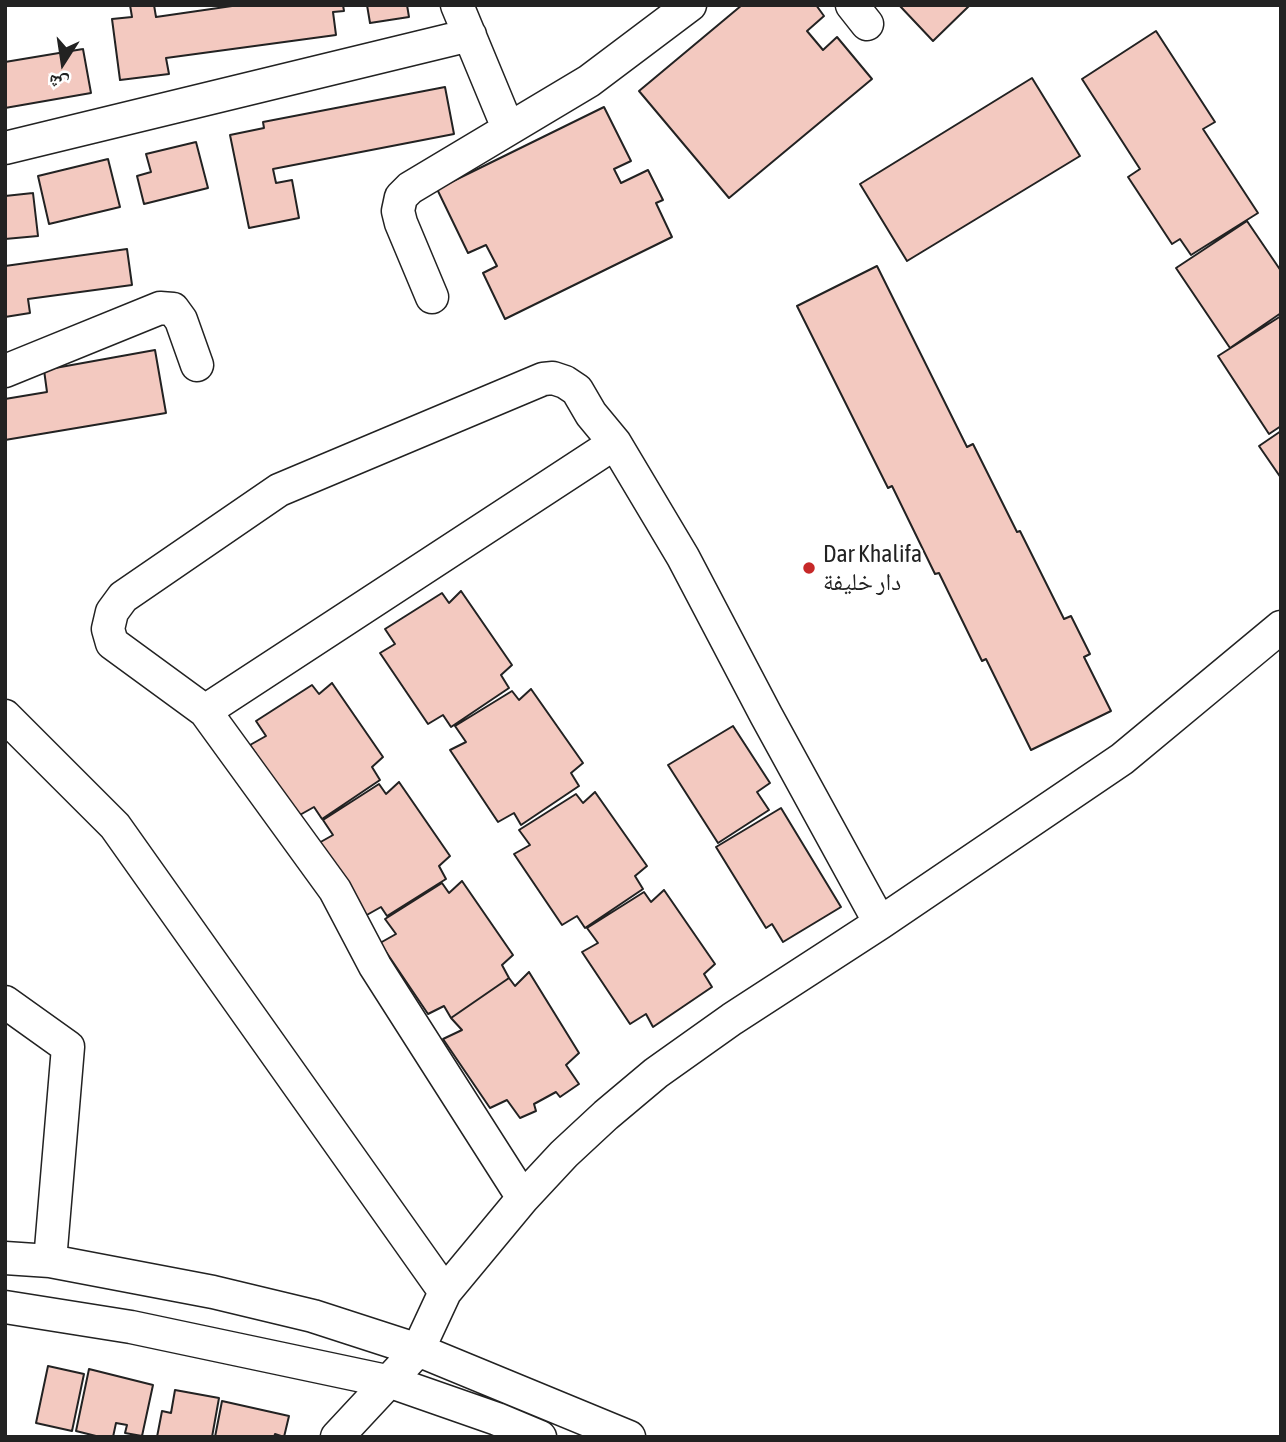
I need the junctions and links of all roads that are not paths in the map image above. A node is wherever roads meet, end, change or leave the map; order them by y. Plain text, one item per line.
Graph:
1 (457, 5) edge
2 (690, 5) edge
3 (470, 35) junction
4 (508, 128) junction
5 (5, 148) edge
6 (432, 297) dead end
7 (197, 365) dead end
8 (5, 371) edge
9 (615, 443) junction
10 (1281, 627) edge
11 (205, 711) junction
12 (5, 716) edge
13 (880, 923) junction
14 (5, 1002) edge
15 (523, 1198) junction
16 (5, 1258) edge
17 (50, 1261) junction
18 (445, 1292) junction
19 (5, 1307) edge
20 (418, 1350) junction
21 (391, 1382) junction
22 (337, 1437) edge
23 (540, 1437) edge
24 (629, 1437) edge

1 - 3 street
2 - 4 street
3 - 4 street
3 - 5 street
4 - 6 street
7 - 8 street
9 - 11 street
9 - 11 street
9 - 13 street
10 - 13 street
11 - 15 street
12 - 18 street
13 - 15 street
14 - 17 street
15 - 18 street
16 - 17 street
17 - 20 street
18 - 20 street
19 - 21 street
20 - 21 street
20 - 24 street
21 - 22 street
21 - 23 street

